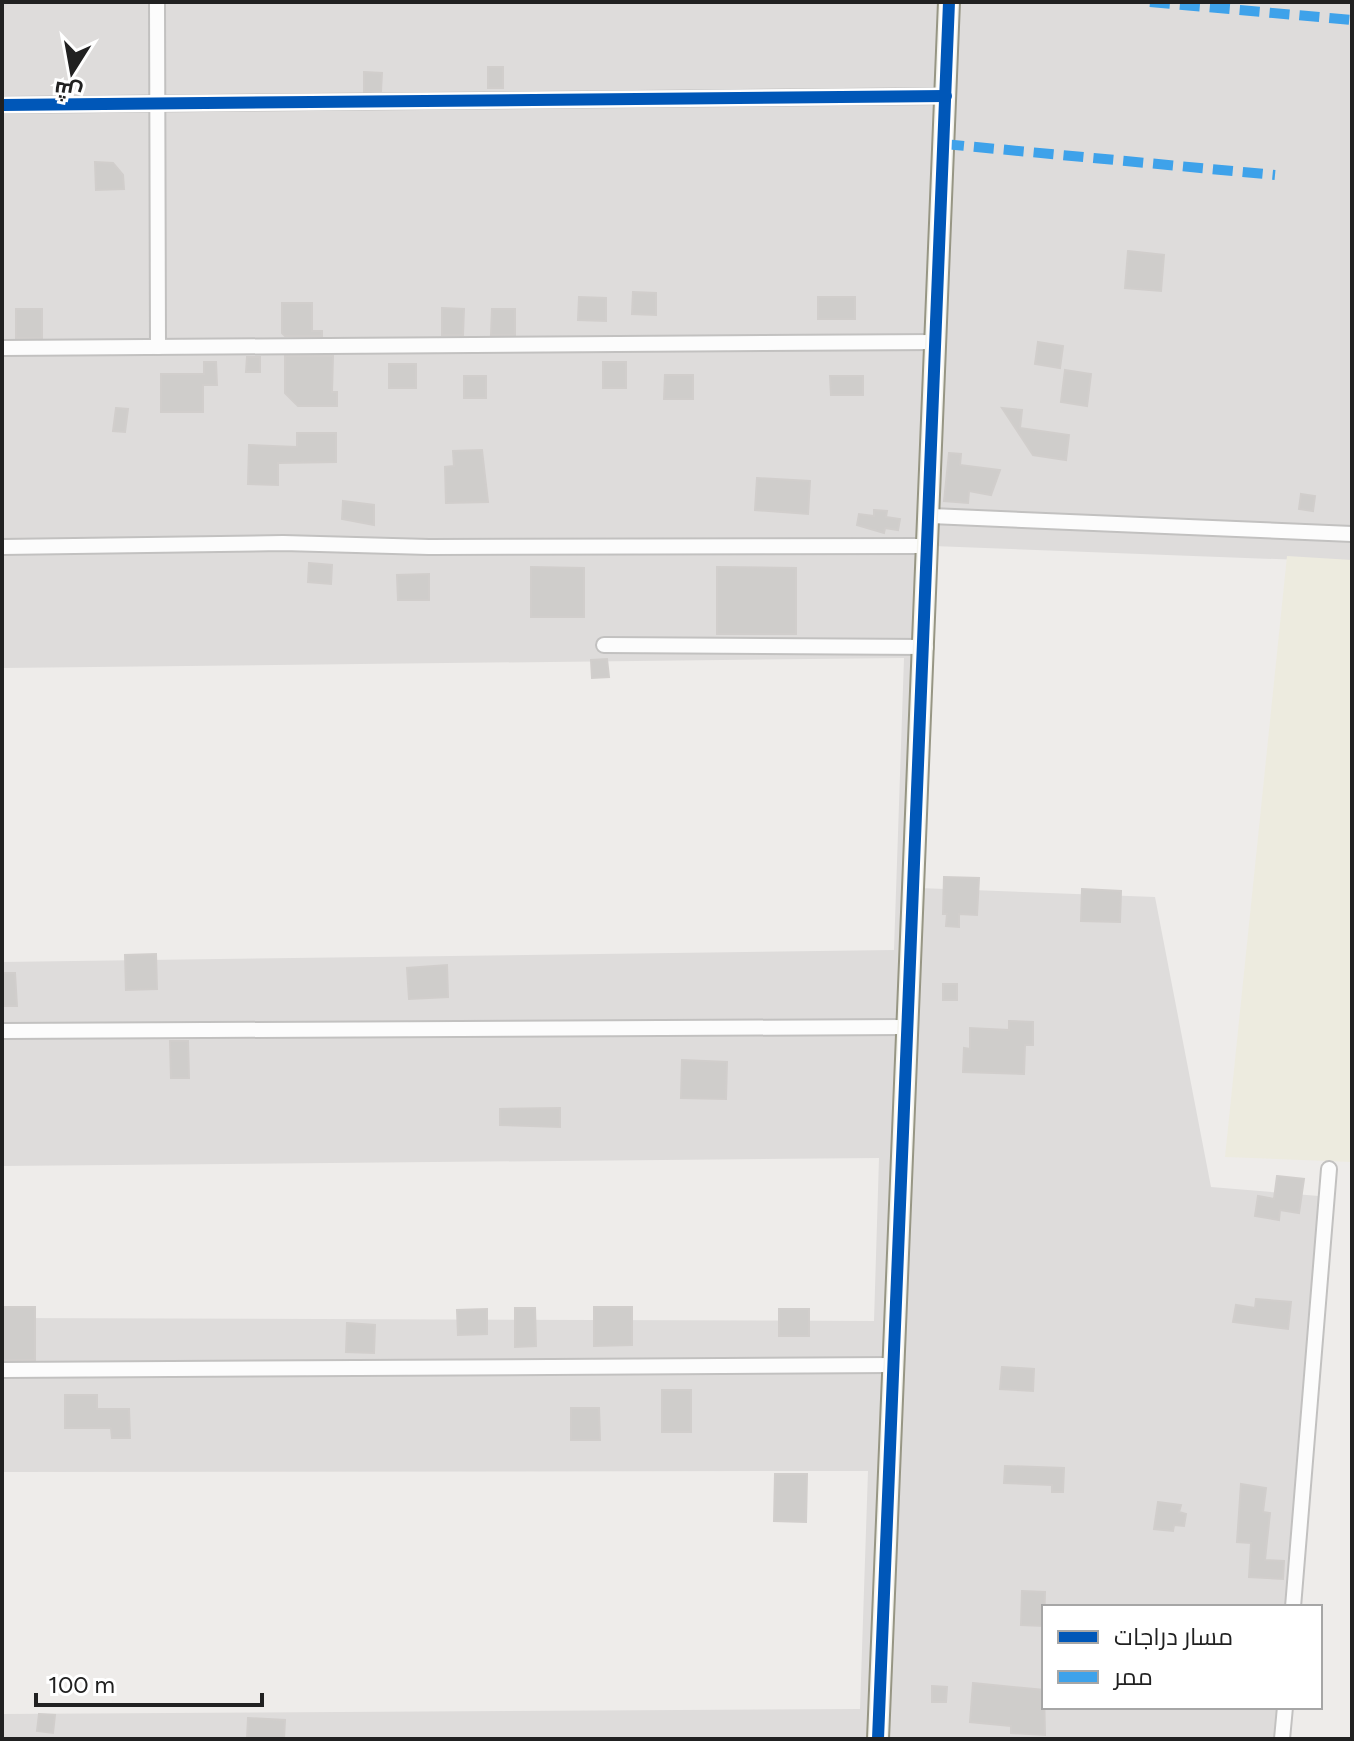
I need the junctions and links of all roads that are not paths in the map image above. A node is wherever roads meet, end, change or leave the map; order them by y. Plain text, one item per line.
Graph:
1 (157, 2) edge
2 (949, 2) edge
3 (946, 96) junction
4 (157, 104) junction
5 (2, 105) edge
6 (937, 342) junction
7 (158, 347) junction
8 (2, 348) edge
9 (931, 516) junction
10 (1352, 534) edge
11 (929, 546) junction
12 (2, 547) edge
13 (604, 645) dead end
14 (926, 647) junction
15 (905, 1027) junction
16 (2, 1031) edge
17 (1329, 1169) dead end
18 (893, 1365) junction
19 (2, 1370) edge
20 (1293, 1605) edge
21 (1285, 1709) edge
22 (878, 1739) edge
23 (1282, 1739) edge

1 - 4 street
2 - 3 street
3 - 4 street
3 - 6 street
4 - 5 street
4 - 7 street
6 - 7 street
6 - 9 street
7 - 8 street
9 - 10 street
9 - 11 street
11 - 12 street
11 - 14 street
13 - 14 street
14 - 15 street
15 - 16 street
15 - 18 street
17 - 20 street
18 - 19 street
18 - 22 street
21 - 23 street

